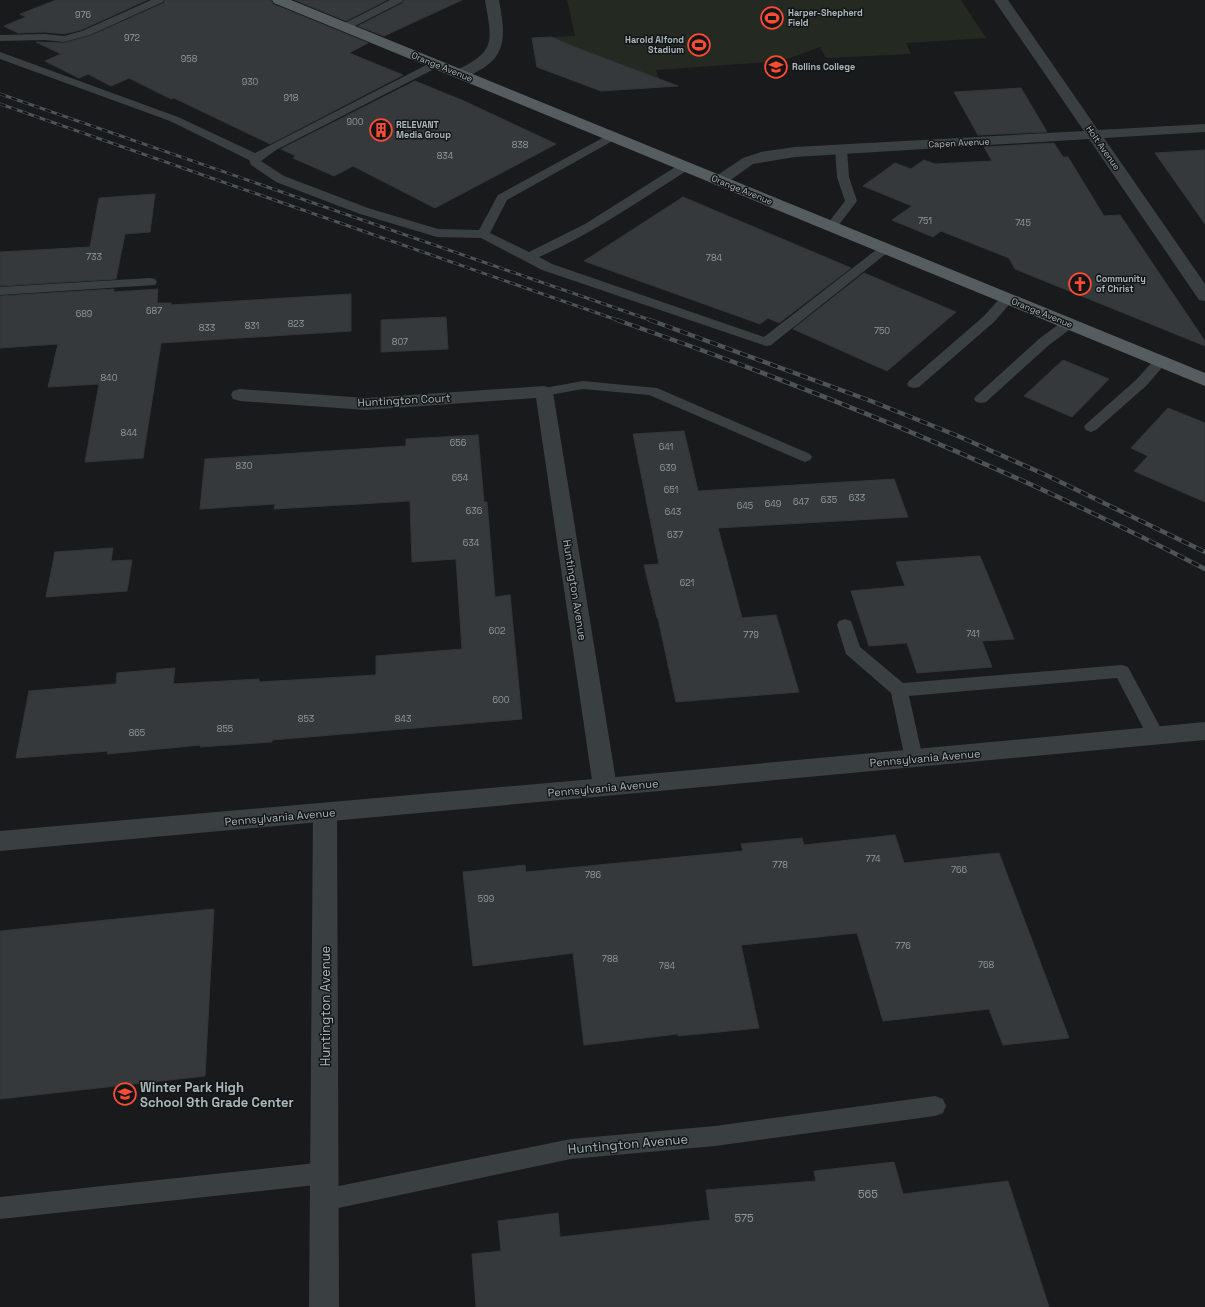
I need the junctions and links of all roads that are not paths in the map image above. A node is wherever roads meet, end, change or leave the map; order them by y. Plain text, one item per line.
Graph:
1 (159, 0) edge
2 (279, 0) edge
3 (398, 0) edge
4 (492, 0) edge
5 (1001, 0) edge
6 (345, 27) junction
7 (0, 32) edge
8 (13, 32) dead end
9 (33, 32) dead end
10 (75, 35) junction
11 (0, 38) edge
12 (0, 55) edge
13 (436, 64) junction
14 (460, 74) junction
15 (1205, 128) edge
16 (1093, 135) junction
17 (612, 137) junction
18 (841, 149) junction
19 (255, 158) junction
20 (684, 167) junction
21 (719, 181) junction
22 (831, 227) junction
23 (483, 234) junction
24 (886, 249) junction
25 (529, 257) junction
26 (150, 282) dead end
27 (0, 291) edge
28 (1205, 296) edge
29 (1007, 299) junction
30 (1068, 324) junction
31 (1160, 362) junction
32 (1205, 380) edge
33 (914, 384) dead end
34 (544, 392) junction
35 (240, 395) dead end
36 (981, 399) dead end
37 (1091, 427) dead end
38 (804, 457) dead end
39 (845, 625) dead end
40 (899, 690) junction
41 (1205, 731) edge
42 (1156, 736) junction
43 (914, 759) junction
44 (606, 788) junction
45 (325, 813) junction
46 (0, 841) edge
47 (934, 1106) dead end
48 (324, 1173) junction
49 (324, 1200) junction
50 (0, 1208) edge
51 (324, 1307) edge

1 - 10 lane
2 - 6 main road, Orange Avenue
3 - 6 lane
4 - 14 street
5 - 16 street, Holt Avenue
6 - 13 main road, Orange Avenue
7 - 8 lane
9 - 10 lane
10 - 11 lane
12 - 19 lane
13 - 14 main road, Orange Avenue
13 - 19 lane
14 - 17 main road, Orange Avenue
15 - 16 street, Capen Avenue
16 - 18 street, Capen Avenue
16 - 28 street, Holt Avenue
17 - 20 main road, Orange Avenue
17 - 23 lane
18 - 21 street, Capen Avenue
18 - 22 lane
19 - 23 lane
20 - 21 main road, Orange Avenue
20 - 25 lane
21 - 22 main road, Orange Avenue
22 - 24 main road, Orange Avenue
23 - 25 lane
24 - 25 lane
24 - 29 main road, Orange Avenue
26 - 27 lane
29 - 30 main road, Orange Avenue
29 - 33 lane
30 - 31 main road, Orange Avenue
30 - 36 lane
31 - 32 main road, Orange Avenue
31 - 37 lane
34 - 35 street, Huntington Court
34 - 38 lane
34 - 44 street, Huntington Avenue
39 - 40 lane
40 - 42 lane
40 - 43 lane
41 - 42 street, Pennsylvania Avenue
42 - 43 street, Pennsylvania Avenue
43 - 44 street, Pennsylvania Avenue
44 - 45 street, Pennsylvania Avenue
45 - 46 street, Pennsylvania Avenue
45 - 48 street, Huntington Avenue
47 - 49 lane, Huntington Avenue
48 - 49 street, Huntington Avenue
48 - 50 lane
49 - 51 street, Huntington Avenue

